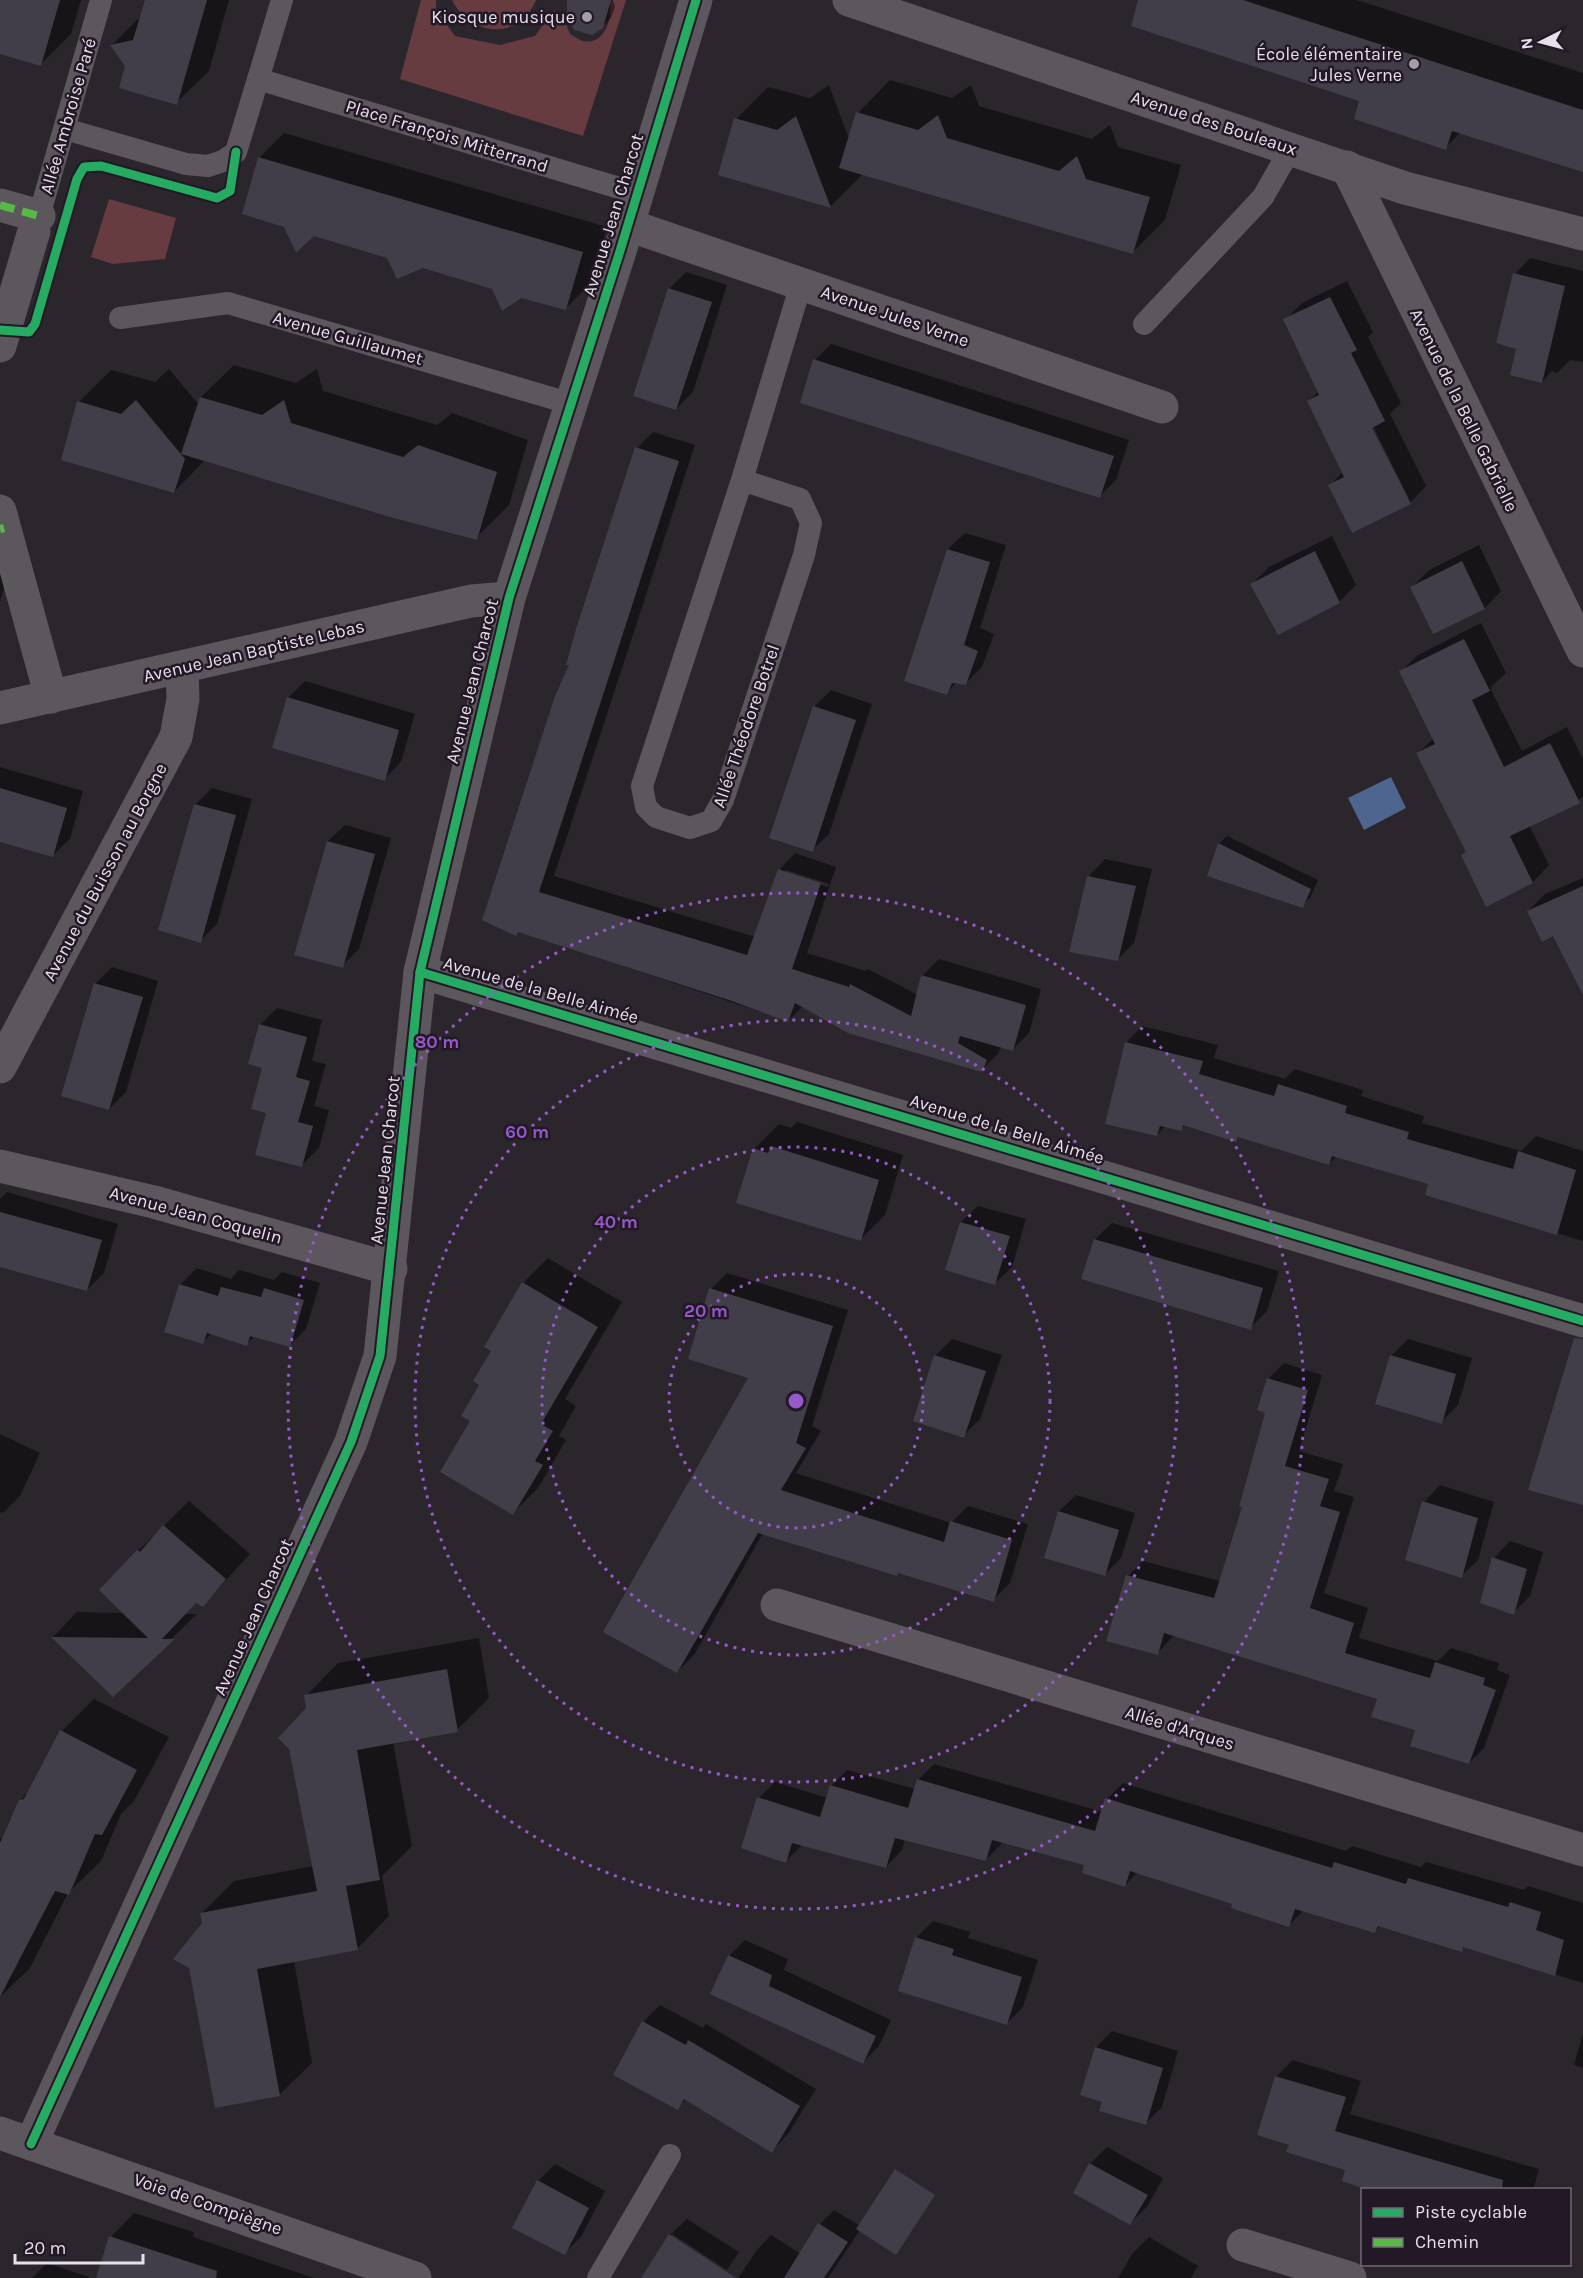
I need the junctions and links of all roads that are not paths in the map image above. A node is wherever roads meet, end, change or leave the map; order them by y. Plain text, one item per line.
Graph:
1 (101, 0) edge
2 (282, 0) edge
3 (696, 0) edge
4 (849, 0) edge
5 (258, 79) junction
6 (65, 129) junction
7 (1291, 148) junction
8 (1347, 167) junction
9 (636, 194) junction
10 (0, 205) edge
11 (37, 224) junction
12 (628, 225) junction
13 (1583, 234) edge
14 (801, 284) junction
15 (120, 318) dead end
16 (1144, 324) dead end
17 (0, 346) edge
18 (572, 404) junction
19 (1162, 407) dead end
20 (742, 480) junction
21 (1, 522) edge
22 (509, 598) junction
23 (1583, 651) edge
24 (182, 668) junction
25 (51, 697) junction
26 (0, 708) edge
27 (420, 972) junction
28 (0, 1067) edge
29 (0, 1166) edge
30 (391, 1269) junction
31 (1583, 1322) edge
32 (777, 1605) dead end
33 (1583, 1850) edge
34 (0, 2133) edge
35 (32, 2144) junction
36 (670, 2155) dead end
37 (1243, 2245) dead end
38 (412, 2278) edge
39 (598, 2278) edge
40 (1350, 2278) edge

1 - 6 lane, Allée Ambroise Paré
2 - 5 lane
3 - 9 street, Avenue Jean Charcot
4 - 7 street, Avenue des Bouleaux
5 - 6 lane
5 - 9 lane, Place François Mitterrand
6 - 11 lane, Allée Ambroise Paré
7 - 8 street, Avenue des Bouleaux
7 - 16 lane
8 - 13 street, Avenue des Bouleaux
8 - 23 street, Avenue de la Belle Gabrielle
9 - 12 street, Avenue Jean Charcot
10 - 11 street
11 - 17 street
12 - 14 street, Avenue Jules Verne
12 - 18 street, Avenue Jean Charcot
14 - 19 street, Avenue Jules Verne
14 - 20 lane, Allée Théodore Botrel
15 - 18 lane, Avenue Guillaumet
18 - 22 street, Avenue Jean Charcot
20 - 20 lane, Allée Théodore Botrel
21 - 25 street
22 - 24 street, Avenue Jean Baptiste Lebas
22 - 27 street, Avenue Jean Charcot
24 - 25 street, Avenue Jean Baptiste Lebas
24 - 28 street, Avenue du Buisson au Borgne
25 - 26 street, Avenue Jean Baptiste Lebas
27 - 30 street, Avenue Jean Charcot
27 - 31 street, Avenue de la Belle Aimée
29 - 30 street, Avenue Jean Coquelin
30 - 35 street, Avenue Jean Charcot
32 - 33 street, Allée d'Arques
34 - 35 street, Voie de Compiègne
35 - 38 street, Voie de Compiègne
36 - 39 lane
37 - 40 street

